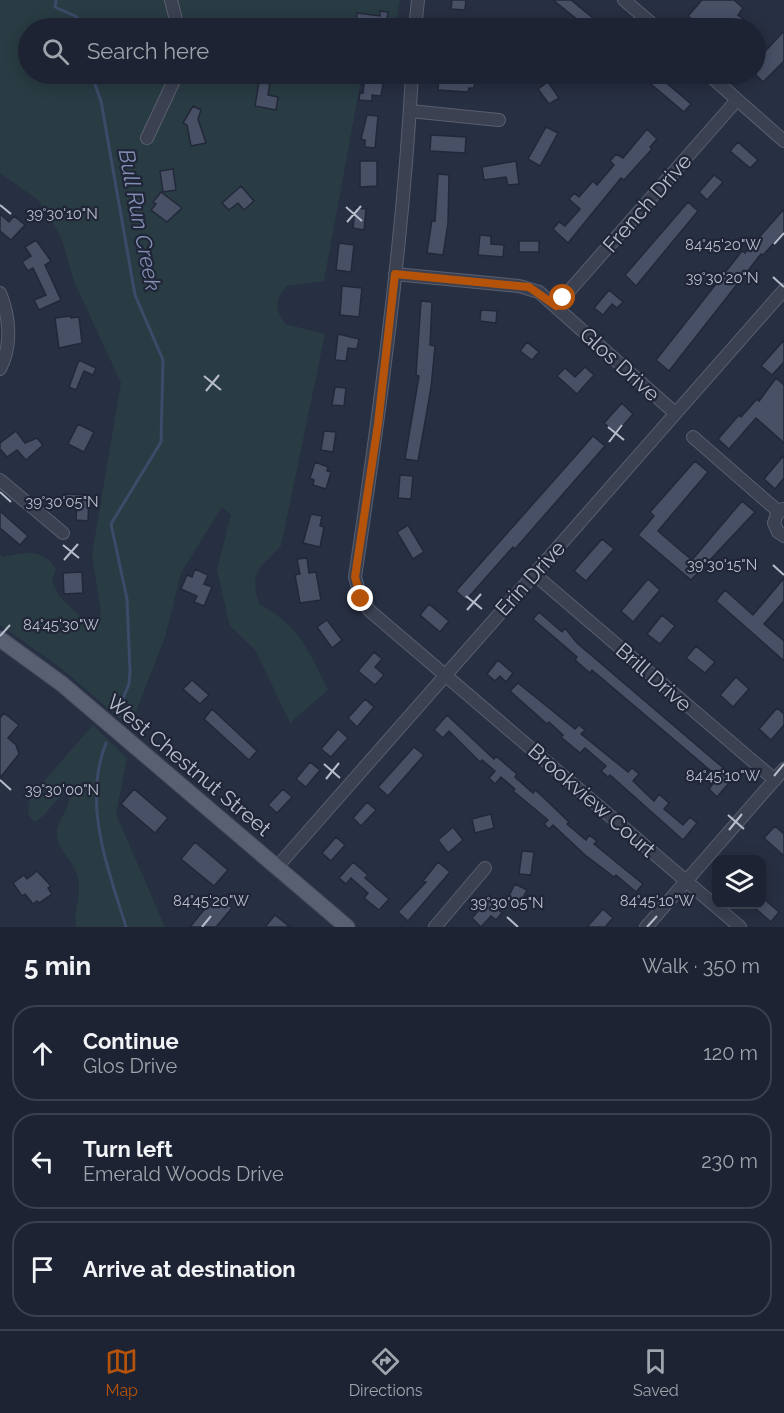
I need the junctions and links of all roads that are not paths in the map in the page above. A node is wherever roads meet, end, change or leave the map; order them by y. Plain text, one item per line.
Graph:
1 (171, 0) edge
2 (418, 0) edge
3 (624, 0) edge
4 (176, 18) edge
5 (416, 18) edge
6 (645, 18) edge
7 (172, 84) edge
8 (411, 84) edge
9 (719, 84) edge
10 (737, 100) junction
11 (410, 111) junction
12 (500, 120) dead end
13 (147, 138) dead end
14 (784, 141) edge
15 (395, 274) junction
16 (784, 290) edge
17 (0, 293) edge
18 (556, 306) junction
19 (0, 369) edge
20 (675, 413) junction
21 (693, 437) dead end
22 (0, 480) edge
23 (782, 510) edge
24 (63, 533) dead end
25 (784, 536) edge
26 (534, 574) junction
27 (0, 639) edge
28 (444, 674) junction
29 (784, 770) edge
30 (775, 780) junction
31 (277, 867) junction
32 (485, 868) dead end
33 (686, 881) junction
34 (347, 927) edge
35 (435, 927) edge
36 (646, 927) edge
37 (740, 927) edge

1 - 4 street
2 - 5 street
3 - 6 street
7 - 13 street
8 - 11 street, Brookview Court
9 - 10 street
10 - 14 street
10 - 18 street, French Drive
11 - 12 street
11 - 15 street, Brookview Court
15 - 18 street, Glos Drive
15 - 28 street, Brookview Court
16 - 20 street, Erin Drive
17 - 19 street
18 - 20 street, Glos Drive
20 - 26 street, Erin Drive
21 - 23 street
22 - 24 street
23 - 25 street
26 - 28 street, Erin Drive
26 - 30 street, Brill Drive
27 - 31 main road, West Chestnut Street
28 - 31 street, Erin Drive
28 - 33 street, Brookview Court
29 - 30 street
30 - 33 street
31 - 34 main road, West Chestnut Street
32 - 35 street
33 - 36 street
33 - 37 street, Brookview Court

